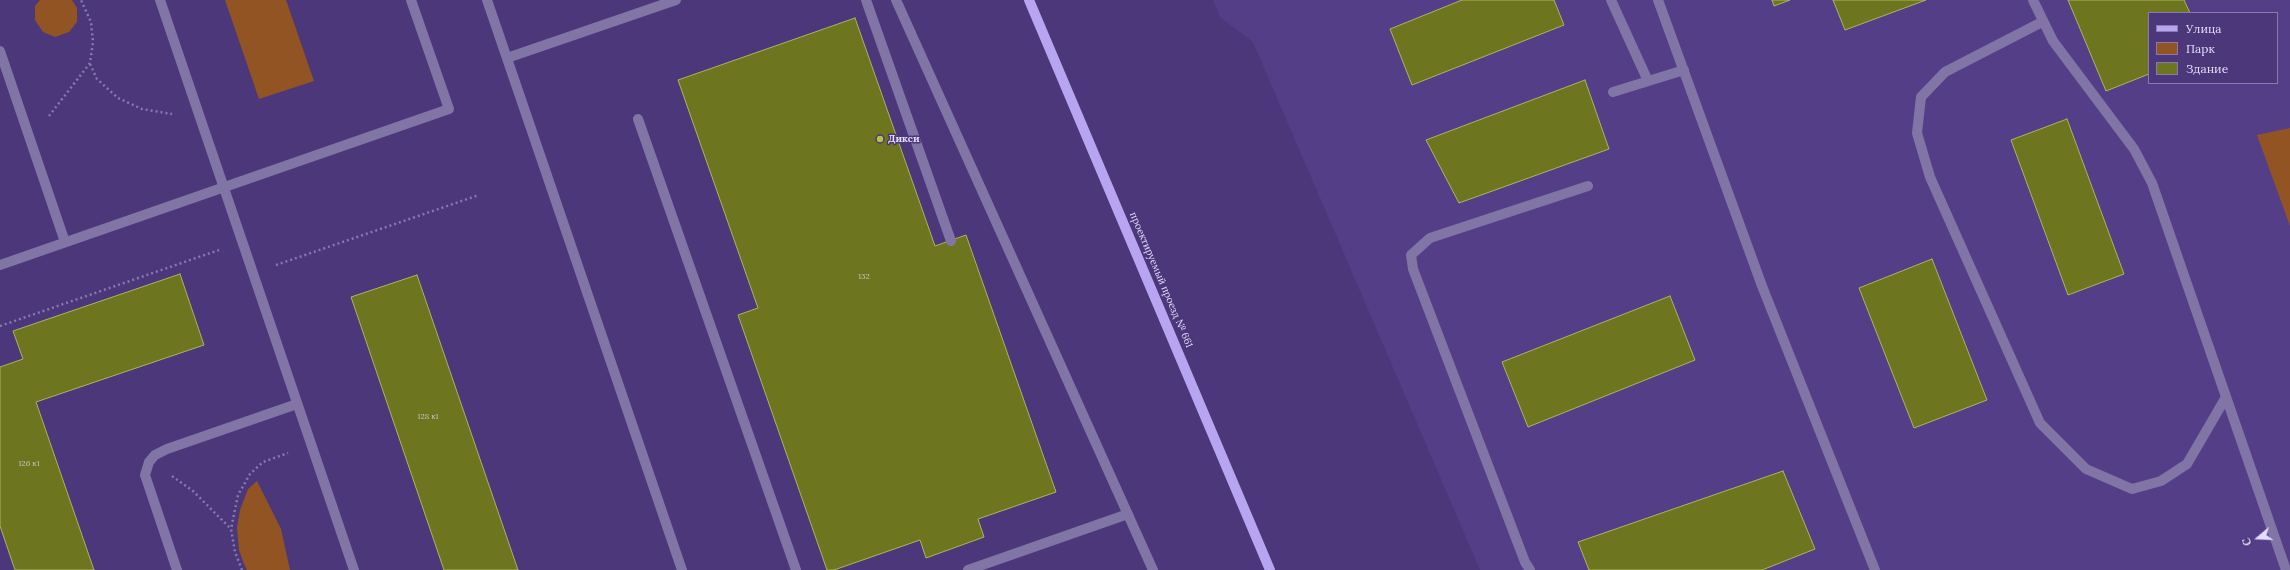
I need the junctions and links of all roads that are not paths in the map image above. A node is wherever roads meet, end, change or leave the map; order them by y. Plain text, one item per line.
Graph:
1 (160, 0) edge
2 (411, 0) edge
3 (487, 0) edge
4 (676, 0) edge
5 (866, 0) edge
6 (896, 0) edge
7 (1029, 0) edge
8 (1611, 0) edge
9 (1658, 0) edge
10 (2033, 0) edge
11 (2042, 22) junction
12 (0, 51) edge
13 (507, 58) junction
14 (1684, 70) junction
15 (1648, 81) junction
16 (1613, 92) dead end
17 (638, 119) dead end
18 (1588, 186) dead end
19 (224, 187) junction
20 (951, 241) dead end
21 (65, 242) junction
22 (0, 265) edge
23 (2226, 397) junction
24 (297, 404) junction
25 (1128, 514) junction
26 (177, 570) edge
27 (354, 570) edge
28 (682, 570) edge
29 (796, 570) edge
30 (968, 570) edge
31 (1153, 570) edge
32 (1270, 570) edge
33 (1530, 570) edge
34 (1875, 570) edge
35 (2286, 570) edge

1 - 19 street
2 - 19 street
3 - 13 street
4 - 13 street
5 - 20 street
6 - 25 street
7 - 32 main road, проектируемый проезд № 661
8 - 15 street
9 - 14 street
10 - 11 street
11 - 23 street
11 - 23 street
12 - 21 street
13 - 28 street
14 - 15 street
14 - 34 street
15 - 16 street
17 - 29 street
18 - 33 street
19 - 21 street
19 - 24 street
21 - 22 street
23 - 35 street
24 - 26 street
24 - 27 street
25 - 30 street
25 - 31 street

